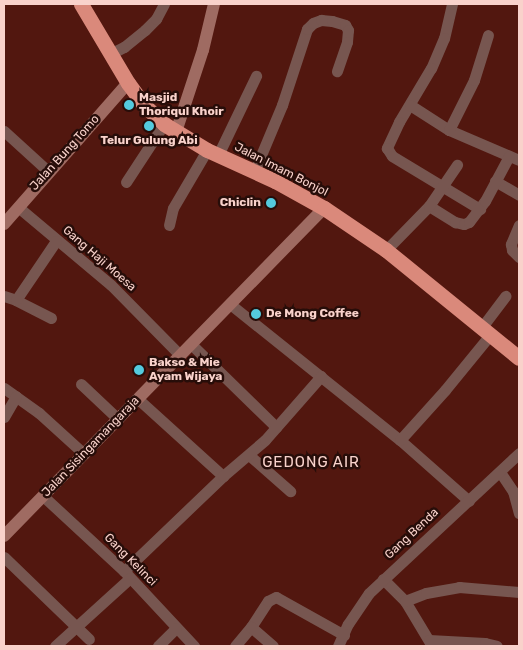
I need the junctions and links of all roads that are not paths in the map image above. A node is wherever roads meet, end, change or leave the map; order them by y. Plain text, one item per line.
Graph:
1 (81, 4) edge
2 (164, 4) edge
3 (214, 4) edge
4 (452, 4) edge
5 (488, 35) dead end
6 (110, 54) junction
7 (337, 71) dead end
8 (256, 76) dead end
9 (128, 83) junction
10 (410, 105) junction
11 (170, 128) junction
12 (448, 130) junction
13 (4, 132) edge
14 (213, 153) junction
15 (516, 157) edge
16 (457, 165) dead end
17 (48, 171) junction
18 (254, 172) junction
19 (494, 181) junction
20 (126, 182) dead end
21 (443, 186) junction
22 (519, 195) edge
23 (429, 206) junction
24 (18, 207) junction
25 (324, 208) junction
26 (480, 209) junction
27 (4, 222) edge
28 (169, 225) dead end
29 (519, 225) edge
30 (56, 241) junction
31 (386, 250) junction
32 (519, 257) edge
33 (4, 296) edge
34 (505, 296) dead end
35 (16, 300) junction
36 (230, 304) junction
37 (51, 318) dead end
38 (486, 331) junction
39 (191, 344) junction
40 (180, 355) junction
41 (519, 358) edge
42 (321, 376) junction
43 (81, 384) dead end
44 (4, 388) edge
45 (16, 396) junction
46 (138, 399) junction
47 (4, 417) edge
48 (118, 419) junction
49 (276, 427) junction
50 (400, 440) junction
51 (519, 453) edge
52 (84, 454) junction
53 (249, 455) junction
54 (500, 472) junction
55 (223, 476) junction
56 (290, 491) dead end
57 (43, 496) junction
58 (468, 501) junction
59 (519, 513) edge
60 (4, 536) edge
61 (4, 556) edge
62 (127, 574) junction
63 (384, 579) junction
64 (519, 592) edge
65 (405, 601) junction
66 (78, 626) junction
67 (176, 628) junction
68 (251, 628) junction
69 (344, 635) junction
70 (89, 638) dead end
71 (431, 643) edge
72 (55, 646) edge
73 (158, 646) edge
74 (194, 646) edge
75 (235, 646) edge
76 (273, 646) edge
77 (338, 646) edge
78 (498, 646) edge

1 - 6 highway, Jalan Imam Bonjol
2 - 6 street
3 - 11 main road
4 - 10 street
5 - 12 street
6 - 9 highway, Jalan Imam Bonjol
7 - 18 street
8 - 14 street
9 - 11 highway, Jalan Imam Bonjol
9 - 17 main road, Jalan Bung Tomo
10 - 12 street
10 - 21 street
11 - 14 highway, Jalan Imam Bonjol
11 - 20 street
12 - 15 street
13 - 17 street
14 - 18 highway, Jalan Imam Bonjol
14 - 28 street
15 - 19 street
16 - 21 street
17 - 24 main road, Jalan Bung Tomo
18 - 25 highway, Jalan Imam Bonjol
19 - 22 street
19 - 26 street
21 - 23 street
21 - 26 street
23 - 26 street
23 - 31 street
24 - 27 main road, Jalan Bung Tomo
24 - 30 street, Gang Haji Moesa
25 - 31 highway, Jalan Imam Bonjol
25 - 36 main road, Jalan Sisingamangaraja
29 - 32 street
30 - 35 street
30 - 40 street, Gang Haji Moesa
31 - 38 highway, Jalan Imam Bonjol
33 - 35 street
34 - 38 street
35 - 37 street
36 - 39 main road, Jalan Sisingamangaraja
36 - 42 street
38 - 41 highway, Jalan Imam Bonjol
38 - 50 street
39 - 40 main road, Jalan Sisingamangaraja
39 - 49 street
40 - 46 main road, Jalan Sisingamangaraja
42 - 49 street
42 - 50 street
43 - 48 street
44 - 45 street
45 - 47 street
45 - 52 street
46 - 48 main road, Jalan Sisingamangaraja
46 - 55 street
48 - 52 main road, Jalan Sisingamangaraja
49 - 53 street
50 - 58 street
51 - 54 street, Gang Benda
52 - 57 main road, Jalan Sisingamangaraja
53 - 55 street
53 - 56 street
54 - 58 street, Gang Benda
54 - 59 street
55 - 62 street
57 - 60 main road, Jalan Sisingamangaraja
57 - 62 street, Gang Kelinci
58 - 63 street, Gang Benda
61 - 66 street
62 - 66 street
62 - 67 street, Gang Kelinci
63 - 65 street
63 - 69 street, Gang Benda
64 - 65 street
65 - 71 street
66 - 70 street
66 - 72 street
67 - 73 street
67 - 74 street, Gang Kelinci
68 - 69 street
68 - 75 street
68 - 76 street
69 - 77 street, Gang Benda
71 - 78 street

